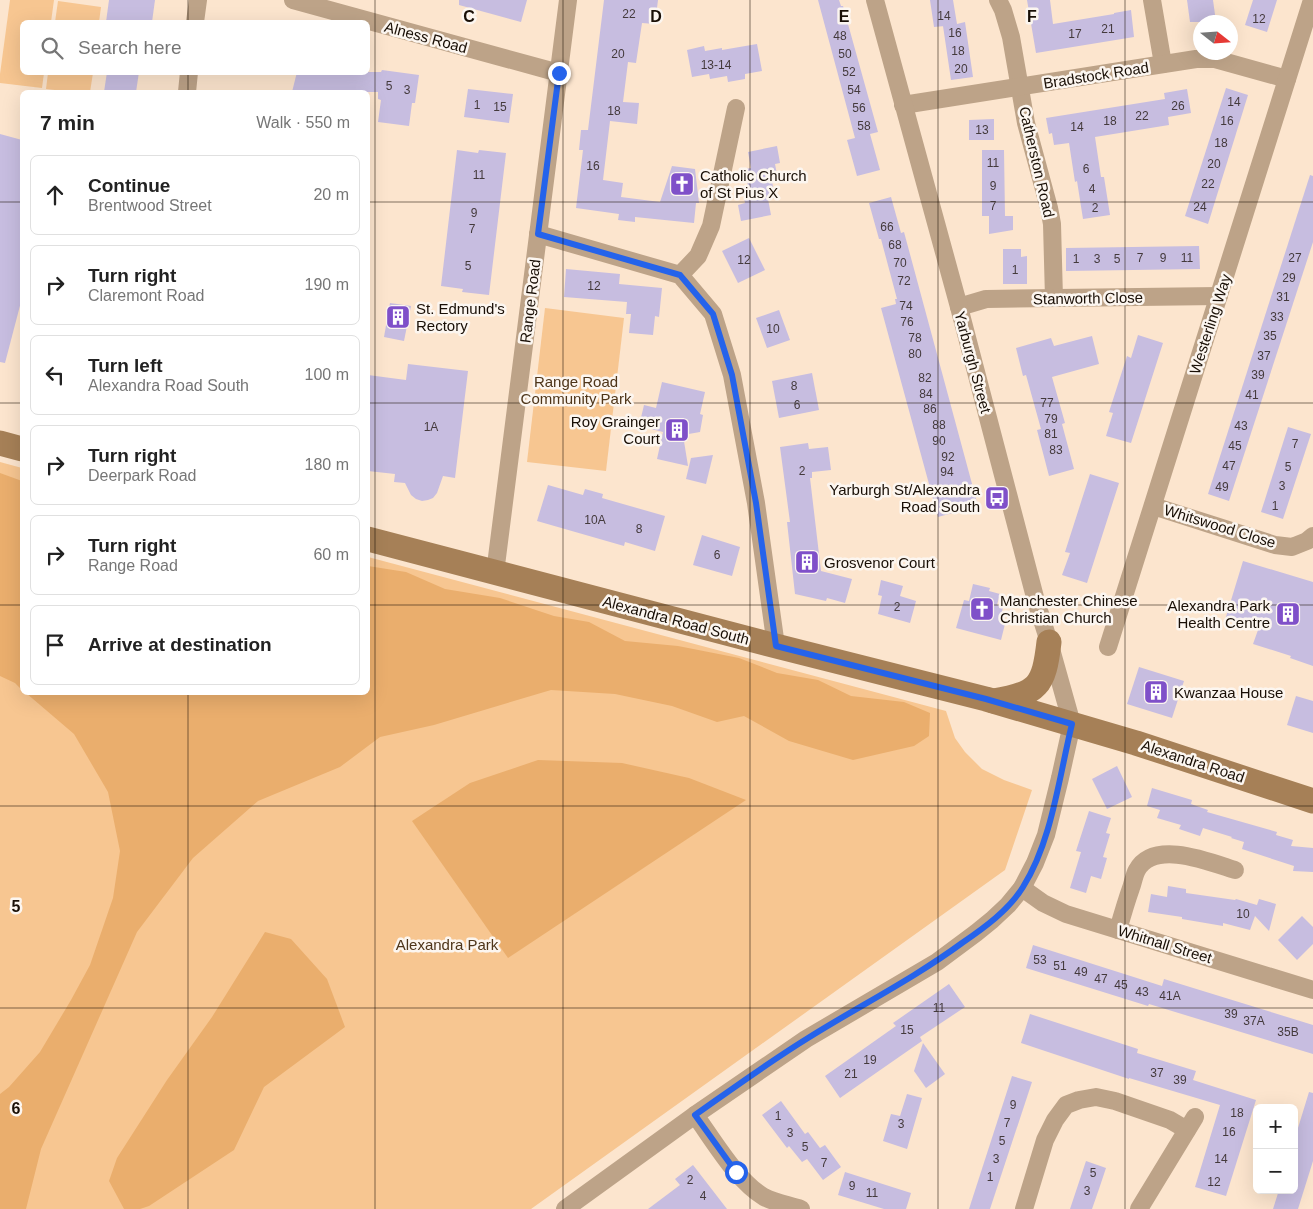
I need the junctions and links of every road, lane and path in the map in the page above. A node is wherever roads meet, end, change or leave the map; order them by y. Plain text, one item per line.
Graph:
1 (198, 0) edge
2 (293, 0) edge
3 (568, 0) edge
4 (875, 0) edge
5 (998, 0) edge
6 (1152, 0) edge
7 (1312, 6) edge
8 (195, 20) edge
9 (366, 20) edge
10 (370, 21) edge
11 (1163, 64) junction
12 (559, 73) junction
13 (189, 75) edge
14 (1287, 79) junction
15 (1019, 87) junction
16 (187, 90) edge
17 (903, 105) junction
18 (736, 108) dead end
19 (538, 234) junction
20 (680, 275) junction
21 (1219, 296) junction
22 (1054, 298) junction
23 (959, 307) junction
24 (0, 443) edge
25 (20, 448) edge
26 (1153, 506) junction
27 (1313, 536) edge
28 (370, 540) edge
29 (495, 573) junction
30 (1049, 642) junction
31 (776, 646) junction
32 (1108, 647) dead end
33 (993, 701) junction
34 (1072, 724) junction
35 (1313, 801) edge
36 (1235, 870) dead end
37 (1022, 888) junction
38 (1118, 930) junction
39 (1313, 990) edge
40 (695, 1115) junction
41 (763, 1204) edge
42 (564, 1209) edge
43 (801, 1209) edge
44 (1024, 1209) edge
45 (1139, 1209) edge

1 - 8 street
2 - 9 street, Alness Road
3 - 12 street, Range Road
4 - 17 street, Yarburgh Street
5 - 15 street, Catherston Road
6 - 11 street
7 - 14 street, Westerling Way
10 - 12 street, Alness Road
11 - 14 street, Bradstock Road
11 - 15 street, Bradstock Road
12 - 19 street, Range Road
13 - 16 street
14 - 21 street, Westerling Way
15 - 17 street, Bradstock Road
15 - 22 street, Catherston Road
17 - 23 street, Yarburgh Street
18 - 20 street
19 - 20 street
19 - 29 street, Range Road
20 - 31 street
21 - 22 street, Stanworth Close
21 - 26 street, Westerling Way
22 - 23 street, Stanworth Close
23 - 30 street, Yarburgh Street
24 - 25 street
26 - 27 street, Whitswood Close
26 - 32 street, Westerling Way
28 - 29 street, Alexandra Road South
29 - 31 street, Alexandra Road South
30 - 33 street
30 - 34 street, Yarburgh Street
31 - 33 street, Alexandra Road South
33 - 34 street, Alexandra Road South
34 - 35 street, Alexandra Road
34 - 37 street
36 - 38 street
37 - 38 street, Whitnall Street
37 - 40 street
38 - 39 street, Whitnall Street
40 - 41 street
40 - 42 street
41 - 43 street
44 - 45 street

